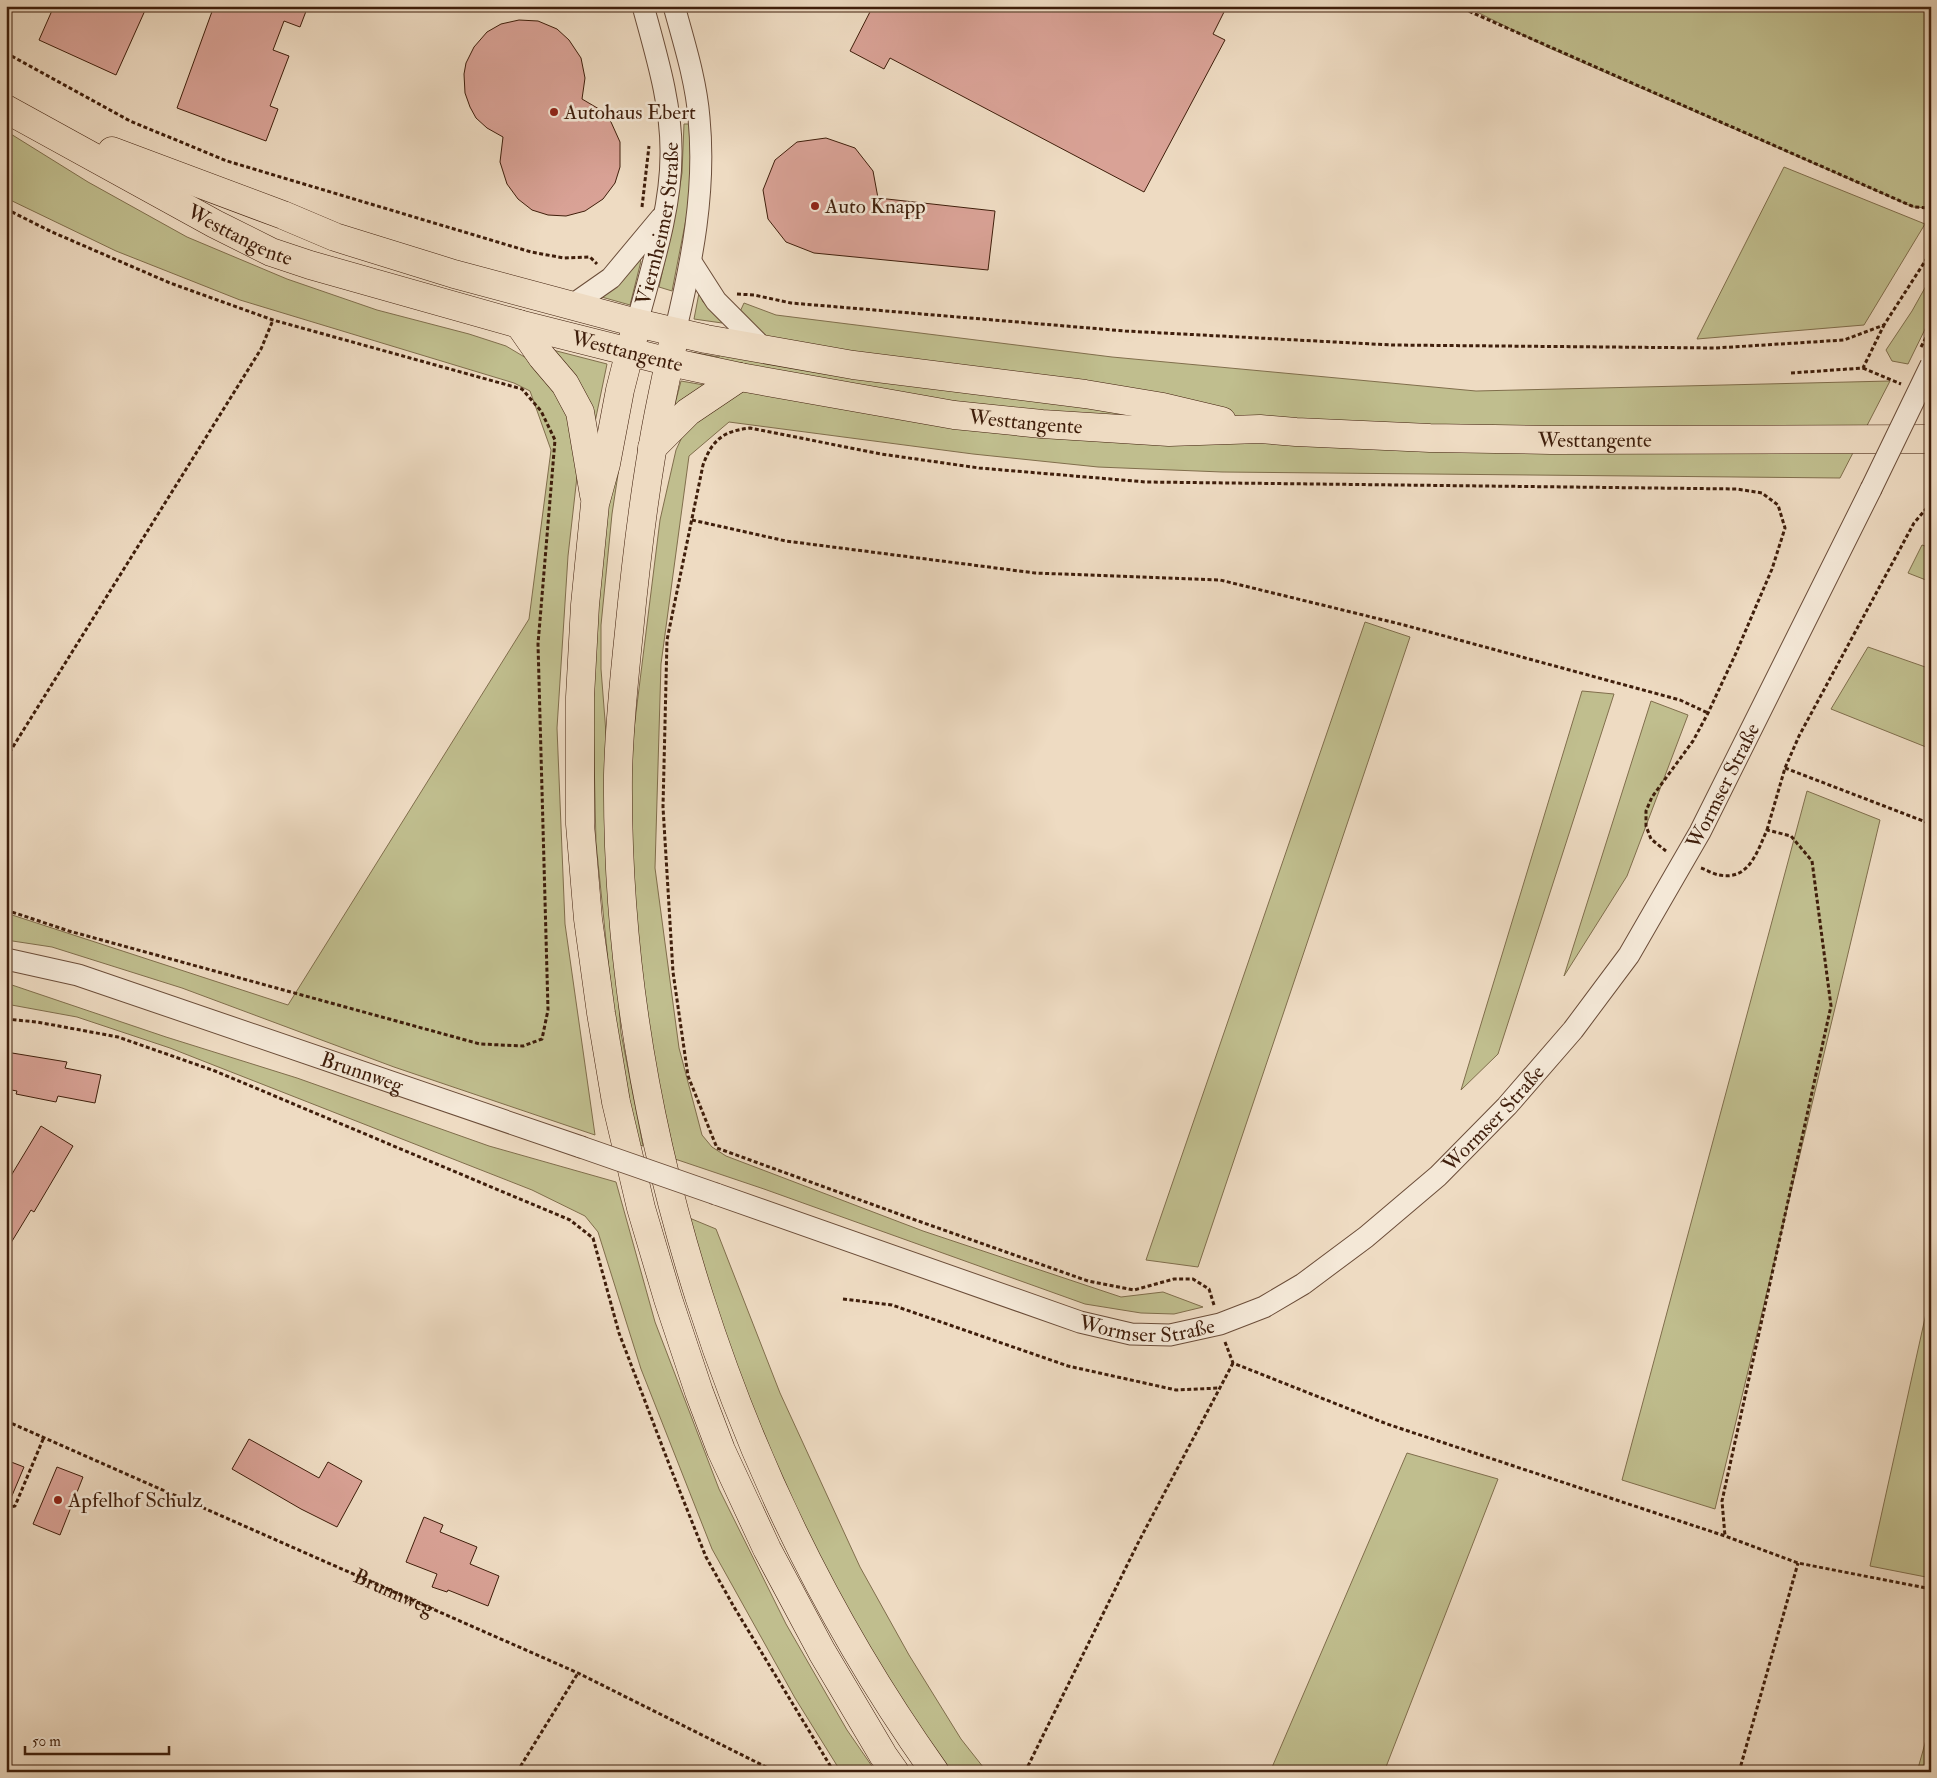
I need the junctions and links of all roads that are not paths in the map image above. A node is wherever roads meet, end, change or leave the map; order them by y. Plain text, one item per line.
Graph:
1 (644, 6) edge
2 (674, 6) edge
3 (6, 109) edge
4 (34, 123) junction
5 (664, 214) junction
6 (691, 262) junction
7 (571, 306) junction
8 (637, 323) junction
9 (520, 324) junction
10 (675, 332) junction
11 (764, 349) junction
12 (630, 352) junction
13 (1925, 359) edge
14 (670, 362) junction
15 (740, 377) junction
16 (1260, 429) junction
17 (1931, 439) edge
18 (652, 448) junction
19 (595, 504) junction
20 (6, 959) edge
21 (716, 1194) joint
22 (895, 1772) edge
23 (935, 1772) edge

1 - 5 street, Viernheimer Straße
2 - 6 street, Viernheimer Straße
3 - 4 main road, Westtangente
4 - 7 main road, Westtangente
4 - 9 main road, Westtangente
5 - 7 street
5 - 8 street, Viernheimer Straße
6 - 10 street, Viernheimer Straße
6 - 11 street
7 - 8 main road, Westtangente
8 - 10 main road, Westtangente
8 - 12 main road
9 - 12 main road, Westtangente
9 - 19 main road
10 - 11 main road, Westtangente
10 - 14 main road
11 - 16 main road, Westtangente
12 - 14 main road, Westtangente
12 - 19 main road
13 - 21 street, Wormser Straße, bridge
14 - 15 main road, Westtangente
14 - 18 main road
15 - 16 main road, Westtangente
15 - 18 main road
16 - 17 main road, Westtangente
18 - 23 main road
19 - 22 main road
20 - 21 street, Brunnweg, bridge

